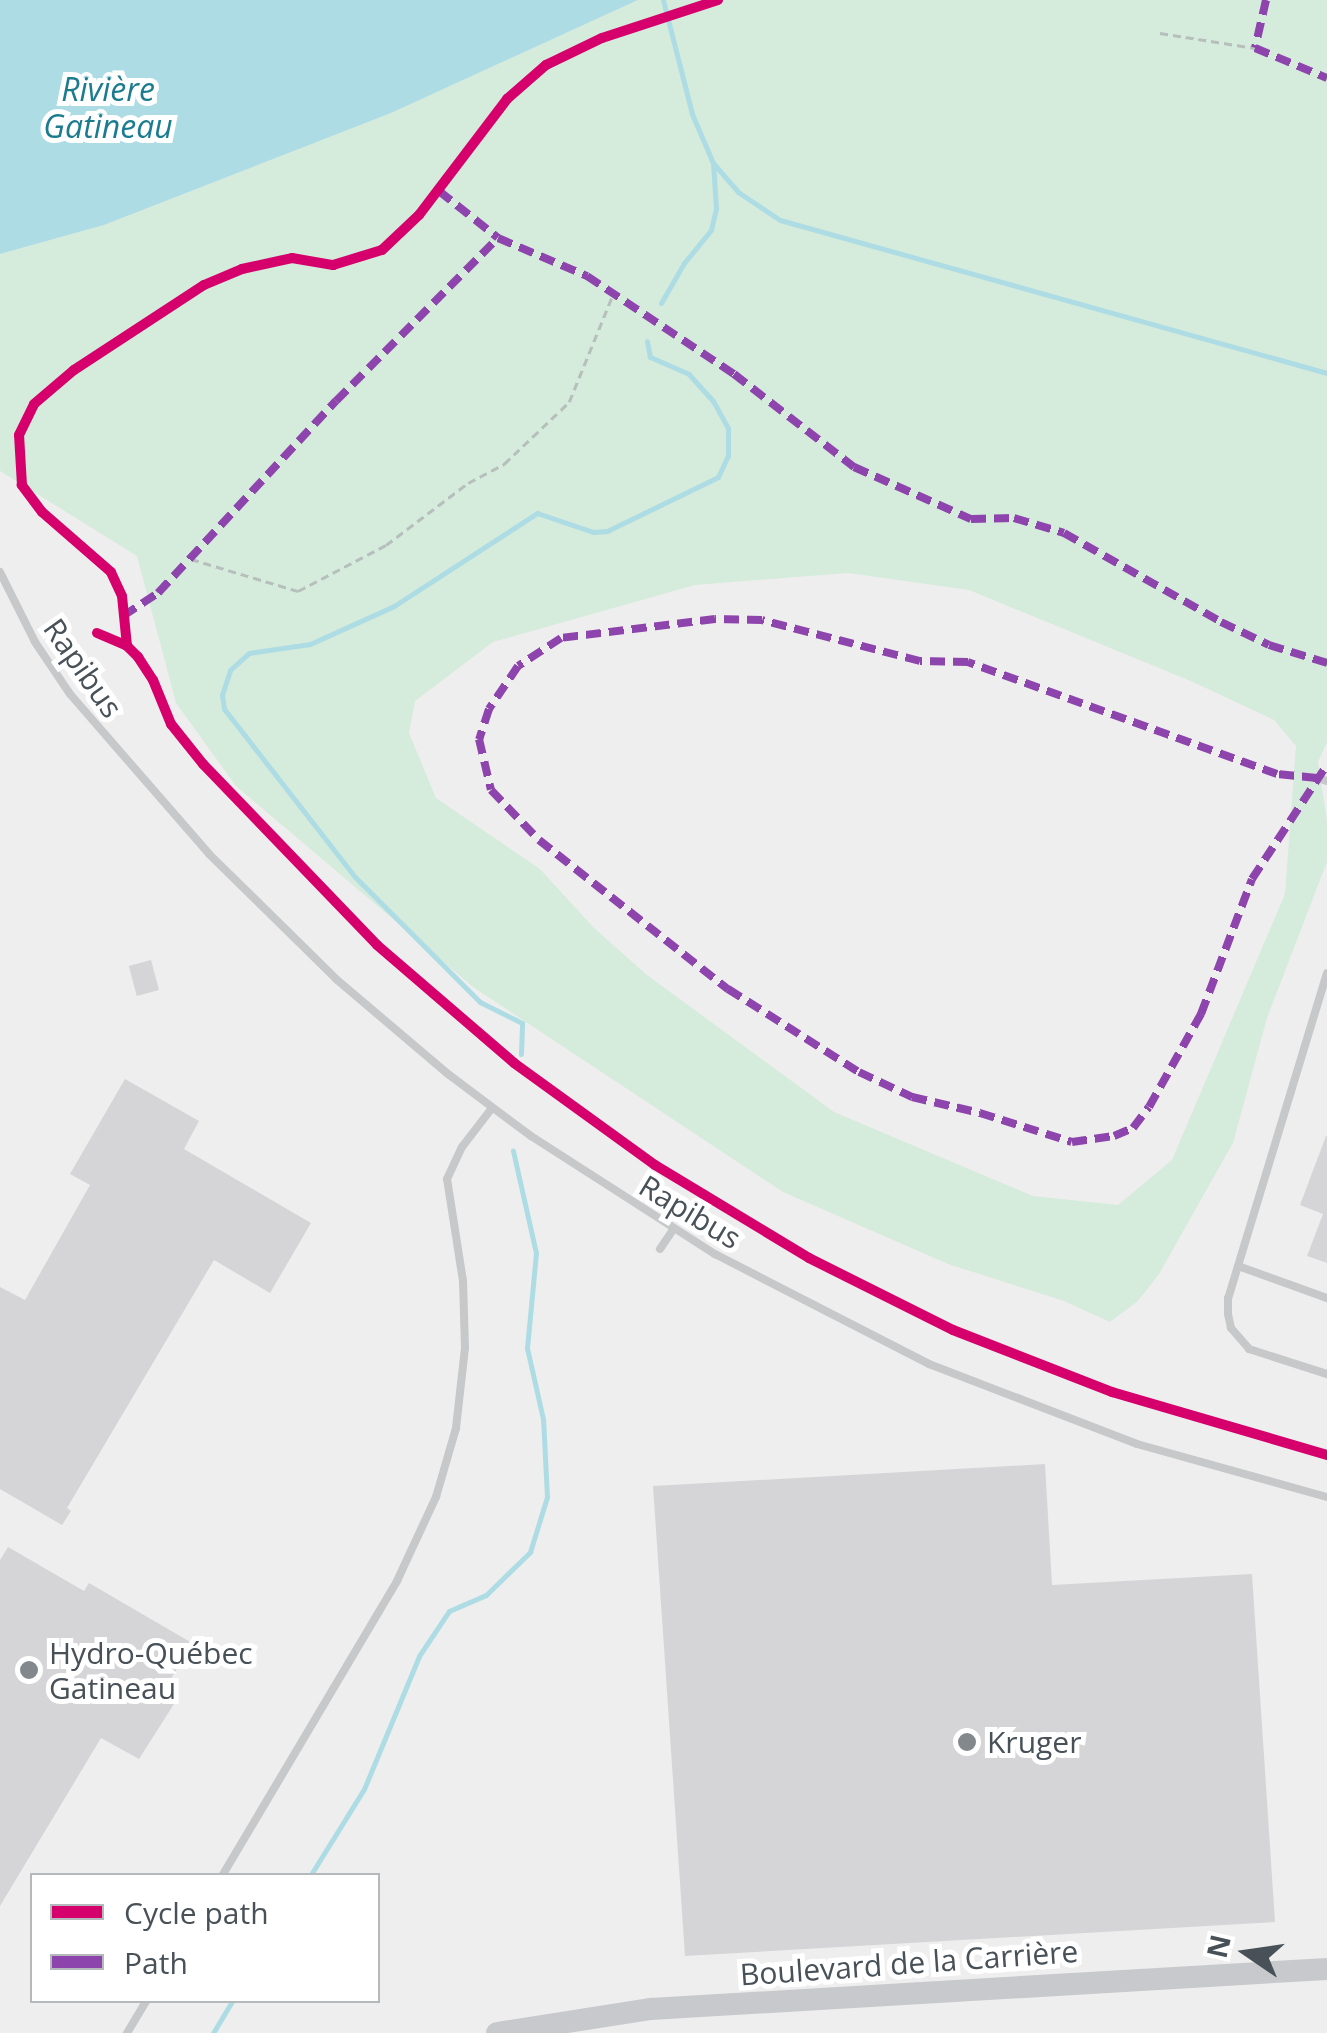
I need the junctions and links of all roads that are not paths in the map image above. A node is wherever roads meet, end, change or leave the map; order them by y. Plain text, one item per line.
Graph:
1 (0, 572) edge
2 (1327, 973) edge
3 (492, 1108) junction
4 (673, 1230) junction
5 (660, 1249) dead end
6 (1238, 1266) junction
7 (1327, 1298) edge
8 (1327, 1374) edge
9 (1327, 1498) edge
10 (224, 1873) edge
11 (1327, 1969) edge
12 (145, 2003) edge
13 (127, 2033) edge
14 (496, 2033) edge

1 - 3 lane, Rapibus
2 - 6 lane
3 - 4 lane, Rapibus
3 - 10 lane
4 - 5 lane
4 - 9 lane, Rapibus
6 - 7 lane
6 - 8 lane
11 - 14 street, Boulevard de la Carrière
12 - 13 lane

